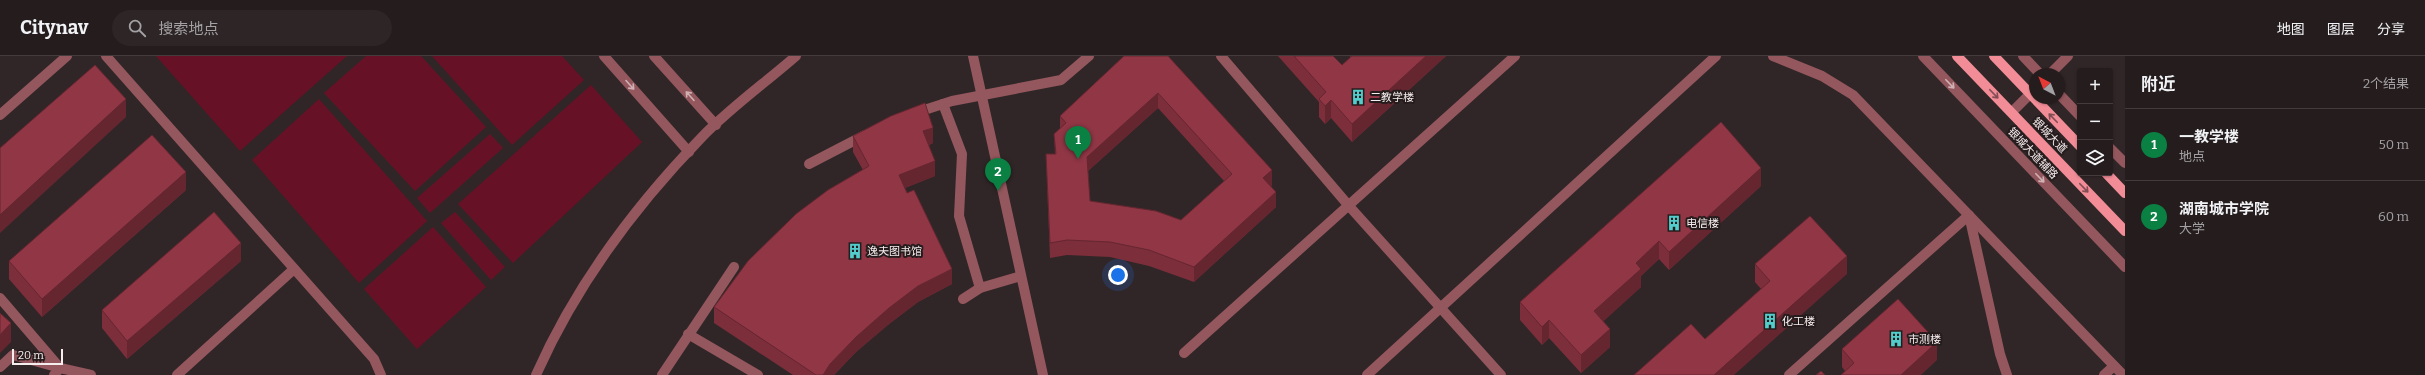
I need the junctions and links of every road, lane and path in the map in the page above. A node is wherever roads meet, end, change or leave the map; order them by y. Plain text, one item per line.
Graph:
1 (67, 56) edge
2 (106, 56) edge
3 (604, 56) edge
4 (654, 56) edge
5 (796, 56) edge
6 (973, 56) edge
7 (1089, 56) edge
8 (1221, 56) edge
9 (1515, 56) edge
10 (1716, 56) edge
11 (1773, 56) edge
12 (1923, 56) edge
13 (1957, 56) edge
14 (1994, 56) edge
15 (2023, 56) edge
16 (2068, 56) edge
17 (2034, 68) edge
18 (2056, 68) edge
19 (2029, 87) edge
20 (2029, 95) edge
21 (982, 96) junction
22 (2065, 100) edge
23 (943, 104) junction
24 (2044, 104) edge
25 (2012, 112) junction
26 (2077, 113) edge
27 (0, 115) edge
28 (906, 116) edge
29 (716, 125) junction
30 (877, 129) edge
31 (2077, 142) edge
32 (2113, 151) edge
33 (689, 152) junction
34 (2125, 163) edge
35 (808, 164) dead end
36 (2109, 176) edge
37 (2125, 193) edge
38 (1349, 206) junction
39 (1969, 215) junction
40 (2125, 231) edge
41 (734, 267) dead end
42 (2125, 267) edge
43 (294, 269) junction
44 (1021, 276) junction
45 (980, 288) junction
46 (0, 298) edge
47 (962, 299) dead end
48 (1441, 306) junction
49 (688, 334) junction
50 (1184, 353) dead end
51 (2114, 366) junction
52 (0, 367) edge
53 (57, 371) edge
54 (91, 375) edge
55 (177, 375) edge
56 (381, 375) edge
57 (536, 375) edge
58 (662, 375) edge
59 (758, 375) edge
60 (1043, 375) edge
61 (1367, 375) edge
62 (1501, 375) edge
63 (1789, 375) edge
64 (2007, 375) edge
65 (2104, 375) edge
66 (2122, 375) edge

1 - 27 street
2 - 43 street
3 -> 33 street
29 -> 4 street
5 - 29 street
6 - 21 street
7 - 21 street
8 - 38 street
9 - 38 street
10 - 48 street
11 - 39 street
12 -> 42 street, 银城大道辅路
13 -> 25 main road, 银城大道
14 - 19 main road, 银城大道
15 - 17 street
16 - 18 street
20 - 25 street
21 - 23 street
21 - 44 street
22 - 26 street
23 - 28 street
23 - 45 street
31 -> 24 main road, 银城大道
25 -> 40 main road, 银城大道
29 - 33 street
30 - 35 street
32 - 34 street
33 - 57 street
36 - 37 main road
38 - 48 street
38 - 50 street
39 - 51 street
39 - 63 street
39 - 64 street
41 - 49 street
43 - 55 street
43 - 56 street
44 - 45 street
44 - 60 street
45 - 47 street
46 - 53 street
48 - 61 street
48 - 62 street
49 - 58 street
49 - 59 street
51 - 65 street
51 - 66 street
52 - 53 street
53 - 54 street

